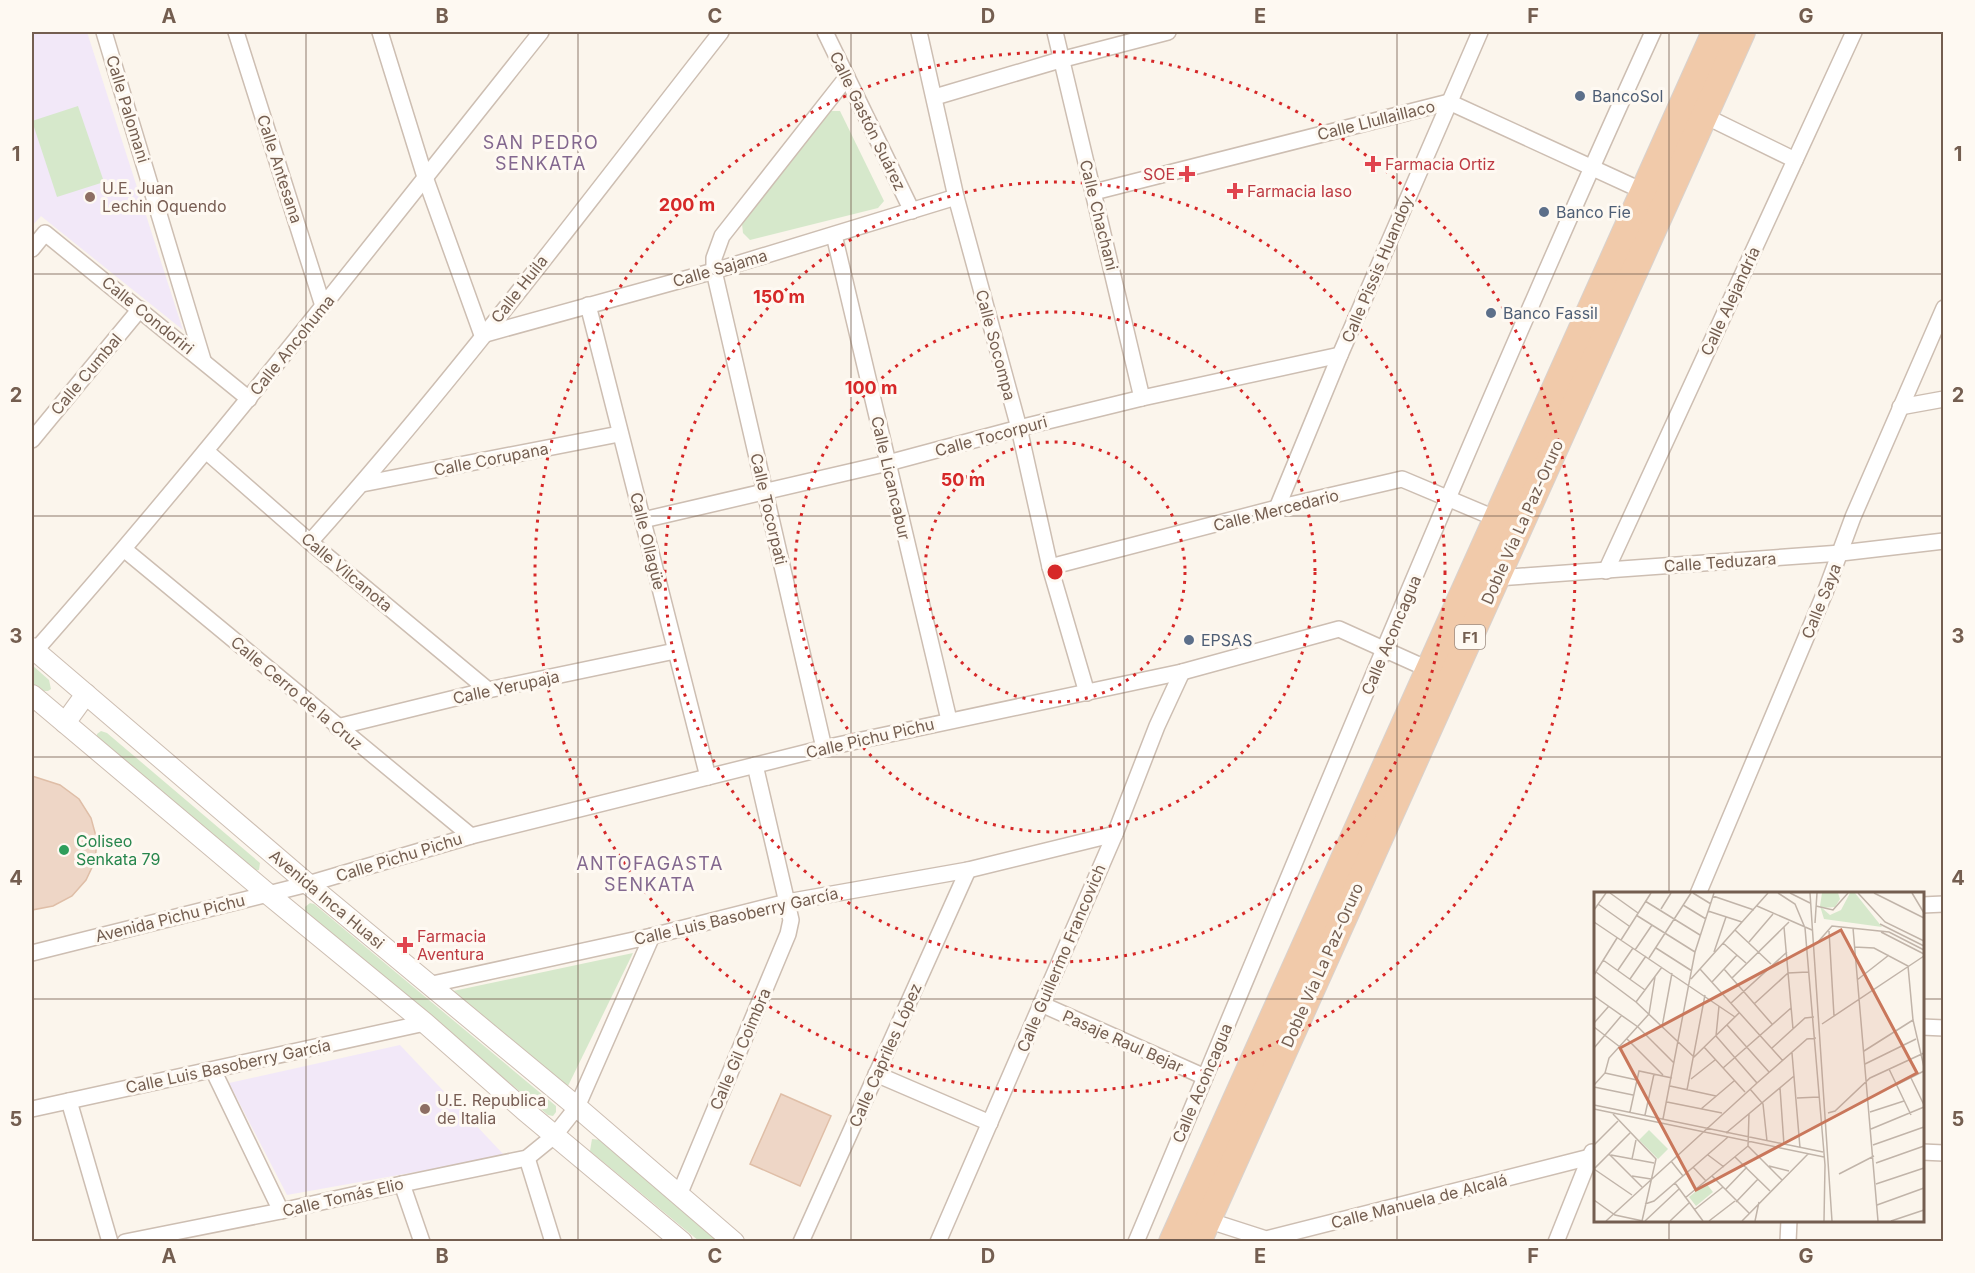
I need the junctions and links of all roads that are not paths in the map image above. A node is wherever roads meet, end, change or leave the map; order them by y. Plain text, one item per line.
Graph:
1 (104, 32) edge
2 (236, 32) edge
3 (380, 32) edge
4 (541, 32) edge
5 (721, 32) edge
6 (825, 32) edge
7 (919, 32) edge
8 (1055, 32) edge
9 (1168, 32) edge
10 (1480, 32) edge
11 (1653, 32) edge
12 (1715, 32) edge
13 (1742, 32) edge
14 (1854, 32) edge
15 (1060, 60) junction
16 (847, 77) junction
17 (935, 97) junction
18 (1449, 102) junction
19 (1706, 116) junction
20 (1795, 160) junction
21 (1591, 168) junction
22 (425, 177) junction
23 (1094, 192) junction
24 (1645, 192) junction
25 (957, 197) junction
26 (912, 211) junction
27 (834, 235) junction
28 (32, 249) edge
29 (714, 271) junction
30 (588, 305) junction
31 (323, 306) junction
32 (1944, 308) edge
33 (140, 309) junction
34 (483, 335) junction
35 (1340, 355) junction
36 (203, 360) junction
37 (1142, 398) junction
38 (249, 399) junction
39 (1944, 399) edge
40 (1900, 407) junction
41 (1018, 428) junction
42 (619, 434) junction
43 (32, 440) edge
44 (206, 451) junction
45 (888, 464) junction
46 (362, 484) junction
47 (764, 491) junction
48 (1450, 498) junction
49 (1277, 508) junction
50 (1497, 519) junction
51 (643, 520) junction
52 (1944, 541) edge
53 (310, 542) junction
54 (125, 550) junction
55 (1841, 553) junction
56 (1050, 567) junction
57 (1606, 571) junction
58 (1497, 578) junction
59 (33, 649) edge
60 (1385, 650) junction
61 (675, 651) junction
62 (1430, 670) junction
63 (1182, 672) junction
64 (488, 690) junction
65 (1087, 693) junction
66 (86, 694) junction
67 (32, 695) edge
68 (949, 720) junction
69 (65, 723) junction
70 (337, 727) junction
71 (824, 748) junction
72 (755, 765) junction
73 (708, 777) junction
74 (1115, 834) junction
75 (471, 836) junction
76 (968, 870) junction
77 (308, 884) junction
78 (1699, 892) edge
79 (268, 894) junction
80 (787, 902) junction
81 (1944, 904) edge
82 (1924, 905) edge
83 (652, 936) junction
84 (32, 953) edge
85 (428, 985) junction
86 (1041, 1004) junction
87 (425, 1023) junction
88 (1924, 1027) edge
89 (1944, 1028) edge
90 (213, 1070) junction
91 (876, 1074) junction
92 (1205, 1077) junction
93 (69, 1101) junction
94 (577, 1107) junction
95 (32, 1109) edge
96 (990, 1123) junction
97 (554, 1136) junction
98 (1594, 1152) edge
99 (1924, 1152) edge
100 (1944, 1153) edge
101 (527, 1158) junction
102 (402, 1184) junction
103 (679, 1195) junction
104 (281, 1211) junction
105 (1789, 1222) edge
106 (1202, 1231) edge
107 (166, 1238) edge
108 (110, 1242) edge
109 (124, 1242) edge
110 (422, 1242) edge
111 (552, 1242) edge
112 (681, 1242) edge
113 (734, 1242) edge
114 (801, 1242) edge
115 (938, 1242) edge
116 (1136, 1242) edge
117 (1172, 1242) edge
118 (1556, 1242) edge
119 (1788, 1242) edge

1 - 36 street, Calle Palomani
2 - 31 street, Calle Antesana
3 - 22 street
4 - 22 street, Calle Ancohuma
5 - 34 street, Calle Huila
6 - 16 street, Calle Gastón Suárez
7 - 17 street, Calle Socompa
8 - 15 street, Calle Chachani
9 - 15 street
10 - 18 street, Calle Pissis Huandoy
11 - 21 street, Calle Aconcagua
12 - 24 highway, Doble Vía La Paz-Oruro / F1
13 - 19 highway, Doble Vía La Paz-Oruro / F1
14 - 20 street, Calle Alejandría
15 - 17 street
15 - 23 street, Calle Chachani
16 - 26 street, Calle Gastón Suárez
16 - 29 street
17 - 25 street, Calle Socompa
18 - 21 street, Calle Llullaillaco
18 - 23 street, Calle Llullaillaco
18 - 35 street, Calle Pissis Huandoy
19 - 20 street
19 - 58 highway, Doble Vía La Paz-Oruro / F1
20 - 57 street, Calle Alejandría
21 - 24 street, Calle Llullaillaco
21 - 48 street, Calle Aconcagua
22 - 31 street, Calle Ancohuma
22 - 34 street
23 - 37 street, Calle Chachani
24 - 50 highway, Doble Vía La Paz-Oruro / F1
25 - 26 street, Calle Sajama
25 - 41 street, Calle Socompa
26 - 27 street, Calle Sajama
27 - 29 street, Calle Sajama
27 - 45 street, Calle Licancabur
28 - 33 street, Calle Condoriri
29 - 30 street, Calle Sajama
29 - 47 street, Calle Tocorpati
30 - 34 street, Calle Sajama
30 - 42 street, Calle Ollagüe
31 - 38 street, Calle Ancohuma
32 - 40 street, Calle Saya
33 - 36 street, Calle Condoriri
33 - 43 street, Calle Cumbal
34 - 46 street, Calle Huila
35 - 37 street, Calle Tocorpuri
35 - 49 street, Calle Pissis Huandoy
36 - 38 street, Calle Condoriri
37 - 41 street, Calle Tocorpuri
38 - 44 street, Calle Ancohuma
39 - 40 street
40 - 55 street, Calle Saya
41 - 45 street, Calle Tocorpuri
41 - 56 street, Calle Socompa
42 - 46 street, Calle Corupana
42 - 51 street, Calle Ollagüe
44 - 53 street, Calle Vilcanota
44 - 54 street, Calle Ancohuma
45 - 47 street, Calle Tocorpuri
45 - 68 street, Calle Licancabur
46 - 53 street, Calle Huila
47 - 51 street, Calle Tocorpuri
47 - 71 street, Calle Tocorpati
48 - 49 street, Calle Mercedario
48 - 50 street, Calle Mercedario
48 - 60 street, Calle Aconcagua
49 - 56 street, Calle Mercedario
50 - 62 highway, Doble Vía La Paz-Oruro / F1
51 - 61 street, Calle Ollagüe
52 - 55 street, Calle Teduzara
53 - 64 street, Calle Vilcanota
54 - 59 street, Calle Ancohuma
54 - 70 street, Calle Cerro de la Cruz
55 - 57 street, Calle Teduzara
55 - 78 street, Calle Saya
56 - 65 street, Calle Socompa
57 - 58 street, Calle Teduzara
58 - 106 highway, Doble Vía La Paz-Oruro / F1
59 - 66 street, Avenida Inca Huasi
60 - 62 street, Calle Pichu Pichu
60 - 63 street, Calle Pichu Pichu
60 - 92 street, Calle Aconcagua
61 - 64 street, Calle Yerupaja
61 - 73 street, Calle Ollagüe
62 - 117 highway, Doble Vía La Paz-Oruro / F1
63 - 65 street, Calle Pichu Pichu
63 - 74 street, Calle Guillermo Francovich
64 - 70 street, Calle Yerupaja
65 - 68 street, Calle Pichu Pichu
66 - 69 street
66 - 77 street, Avenida Inca Huasi
67 - 69 street, Avenida Inca Huasi
68 - 71 street, Calle Pichu Pichu
69 - 79 street, Avenida Inca Huasi
70 - 75 street, Calle Cerro de la Cruz
71 - 72 street, Calle Pichu Pichu
72 - 73 street, Calle Pichu Pichu
72 - 80 street, Calle Gil Coimbra
73 - 75 street, Calle Pichu Pichu
74 - 76 street, Calle Luis Basoberry García
74 - 86 street, Calle Guillermo Francovich
75 - 77 street, Calle Pichu Pichu
76 - 80 street, Calle Luis Basoberry García
76 - 91 street, Calle Capriles López
77 - 79 street, Avenida Pichu Pichu
77 - 85 street, Avenida Inca Huasi
79 - 84 street, Avenida Pichu Pichu
79 - 87 street, Avenida Inca Huasi
80 - 83 street, Calle Luis Basoberry García
80 - 103 street, Calle Gil Coimbra
81 - 82 street
83 - 85 street, Calle Luis Basoberry García
83 - 94 street, Calle Tomás Elio
85 - 94 street, Avenida Inca Huasi
86 - 92 street, Pasaje Raul Bejar
86 - 96 street, Calle Guillermo Francovich
87 - 90 street, Calle Luis Basoberry García
87 - 97 street, Avenida Inca Huasi
88 - 89 street
90 - 93 street, Calle Luis Basoberry García
90 - 104 street
91 - 96 street
91 - 114 street, Calle Capriles López
92 - 116 street, Calle Aconcagua
93 - 95 street, Calle Luis Basoberry García
93 - 108 street
94 - 97 street, Calle Tomás Elio
94 - 103 street, Avenida Inca Huasi
96 - 115 street, Calle Guillermo Francovich
97 - 101 street, Calle Tomás Elio
97 - 112 street, Avenida Inca Huasi
98 - 106 street, Calle Manuela de Alcalá
98 - 118 street
99 - 100 street
101 - 102 street, Calle Tomás Elio
101 - 111 street
102 - 104 street, Calle Tomás Elio
102 - 110 street
103 - 113 street, Avenida Inca Huasi
104 - 107 street, Calle Tomás Elio
105 - 119 street
107 - 109 street, Calle Tomás Elio

